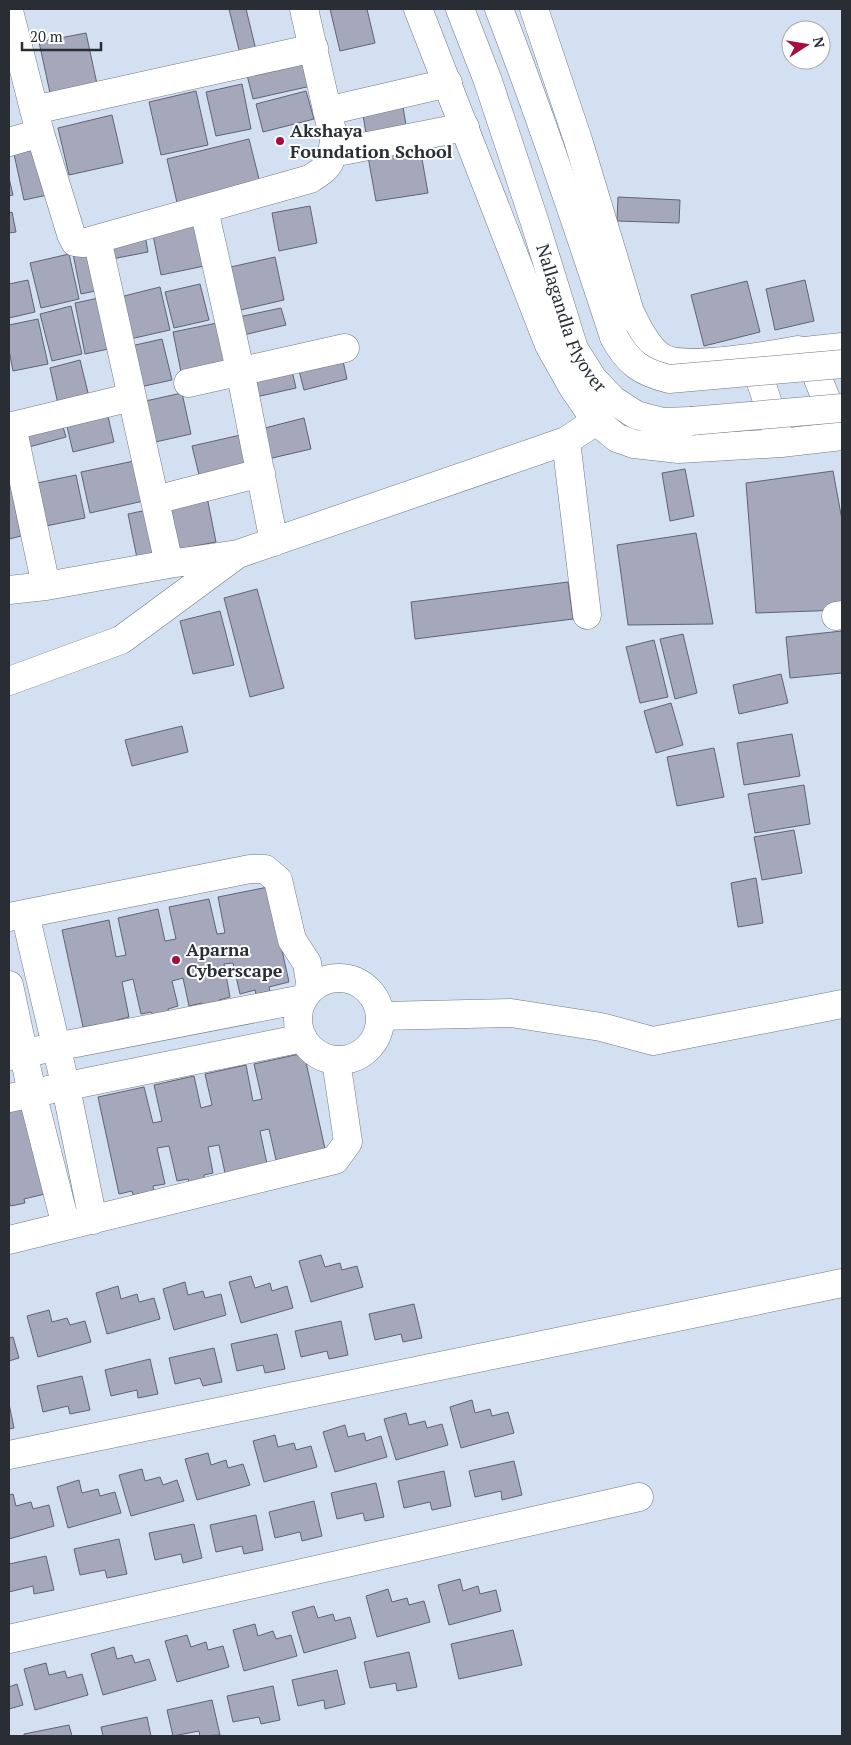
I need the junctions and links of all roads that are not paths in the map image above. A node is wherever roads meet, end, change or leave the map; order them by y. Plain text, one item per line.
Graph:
1 (304, 9) edge
2 (418, 9) edge
3 (460, 9) edge
4 (499, 9) edge
5 (534, 9) edge
6 (9, 11) edge
7 (314, 48) junction
8 (448, 83) junction
9 (327, 111) junction
10 (37, 122) junction
11 (465, 127) junction
12 (9, 142) edge
13 (332, 153) junction
14 (204, 209) junction
15 (97, 239) junction
16 (842, 347) edge
17 (344, 348) dead end
18 (805, 351) junction
19 (753, 358) junction
20 (842, 364) edge
21 (240, 370) junction
22 (188, 383) dead end
23 (132, 397) junction
24 (842, 408) edge
25 (10, 420) edge
26 (596, 422) junction
27 (842, 436) edge
28 (566, 441) junction
29 (781, 443) junction
30 (261, 473) junction
31 (155, 500) junction
32 (274, 542) junction
33 (238, 554) junction
34 (170, 564) junction
35 (46, 586) junction
36 (9, 590) edge
37 (587, 615) dead end
38 (9, 681) edge
39 (17, 916) edge
40 (9, 984) edge
41 (307, 994) junction
42 (842, 1004) edge
43 (381, 1016) junction
44 (303, 1038) junction
45 (57, 1046) junction
46 (16, 1054) edge
47 (336, 1060) junction
48 (66, 1088) junction
49 (21, 1096) edge
50 (93, 1220) junction
51 (66, 1226) junction
52 (9, 1240) edge
53 (842, 1283) edge
54 (9, 1455) edge
55 (639, 1497) dead end
56 (9, 1639) edge

1 - 7 street
2 - 8 street
3 - 24 street, Nallagandla Flyover, bridge
4 - 20 street, Nallagandla Flyover, bridge
5 - 19 street
6 - 10 street
7 - 9 street
7 - 10 street
8 - 9 street
8 - 11 street
9 - 13 street
10 - 12 street
10 - 15 street
11 - 13 street
11 - 26 street
13 - 14 street
14 - 15 street
14 - 21 street
15 - 23 street
16 - 18 street
17 - 21 street
18 - 19 street
18 - 27 street
19 - 29 street
21 - 22 street
21 - 30 street
23 - 25 street
23 - 31 street
25 - 35 street
26 - 28 street
26 - 29 street
27 - 29 street
28 - 32 street
28 - 37 street
30 - 31 street
30 - 32 street
31 - 34 street
32 - 33 street
33 - 34 street
33 - 38 street
34 - 35 street
35 - 36 street
39 - 41 street
39 - 45 street
40 - 46 street
41 - 43 street
41 - 44 street
41 - 45 street
42 - 43 street
43 - 47 street
44 - 47 street
44 - 48 street
45 - 46 street
45 - 48 street
46 - 49 street
47 - 50 street
48 - 49 street
48 - 50 street
49 - 51 street
50 - 51 street
51 - 52 street
53 - 54 street
55 - 56 street

